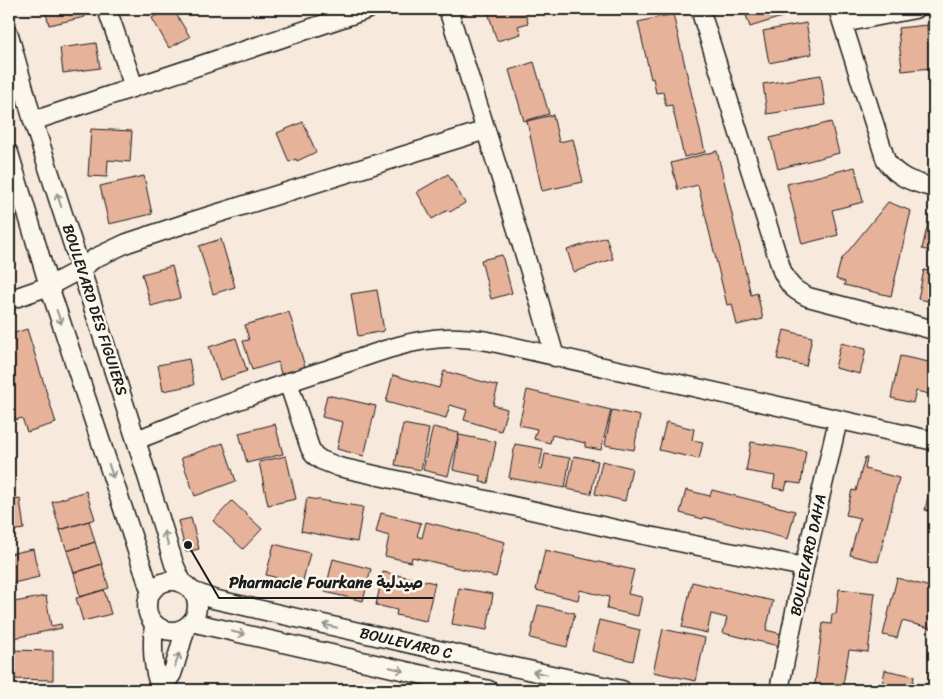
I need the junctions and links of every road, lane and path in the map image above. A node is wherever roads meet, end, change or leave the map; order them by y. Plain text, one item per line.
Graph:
1 (107, 9) edge
2 (370, 9) edge
3 (448, 9) edge
4 (700, 9) edge
5 (915, 9) edge
6 (840, 16) edge
7 (9, 35) edge
8 (134, 87) junction
9 (34, 121) junction
10 (486, 130) junction
11 (9, 154) edge
12 (934, 188) edge
13 (82, 269) junction
14 (49, 286) junction
15 (9, 300) edge
16 (934, 330) edge
17 (555, 357) junction
18 (288, 382) junction
19 (838, 420) junction
20 (136, 440) junction
21 (934, 441) edge
22 (804, 567) junction
23 (187, 588) junction
24 (151, 593) junction
25 (154, 623) junction
26 (188, 624) junction
27 (161, 690) edge
28 (489, 690) edge
29 (622, 690) edge
30 (779, 690) edge

1 - 8 street
2 - 8 street
3 - 10 street
4 - 16 street
5 - 6 street
6 - 12 street
7 - 9 street, BOULEVARD DES FIGUIERS
8 - 9 street
13 -> 9 street, BOULEVARD DES FIGUIERS
10 - 13 street
10 - 17 street
11 - 14 street
13 - 14 street
13 - 20 street, BOULEVARD DES FIGUIERS
14 - 15 street
14 -> 24 street
17 - 18 street
17 - 19 street
18 - 20 street
18 - 22 street
19 - 21 street
19 - 22 street, BOULEVARD DAHA
23 -> 20 street, BOULEVARD DES FIGUIERS
22 - 30 street, BOULEVARD DAHA
23 - 24 street
23 - 26 street
29 -> 23 street, BOULEVARD C
24 - 25 street
25 - 26 street
25 - 27 street
27 -> 26 street
26 -> 28 street, BOULEVARD C

